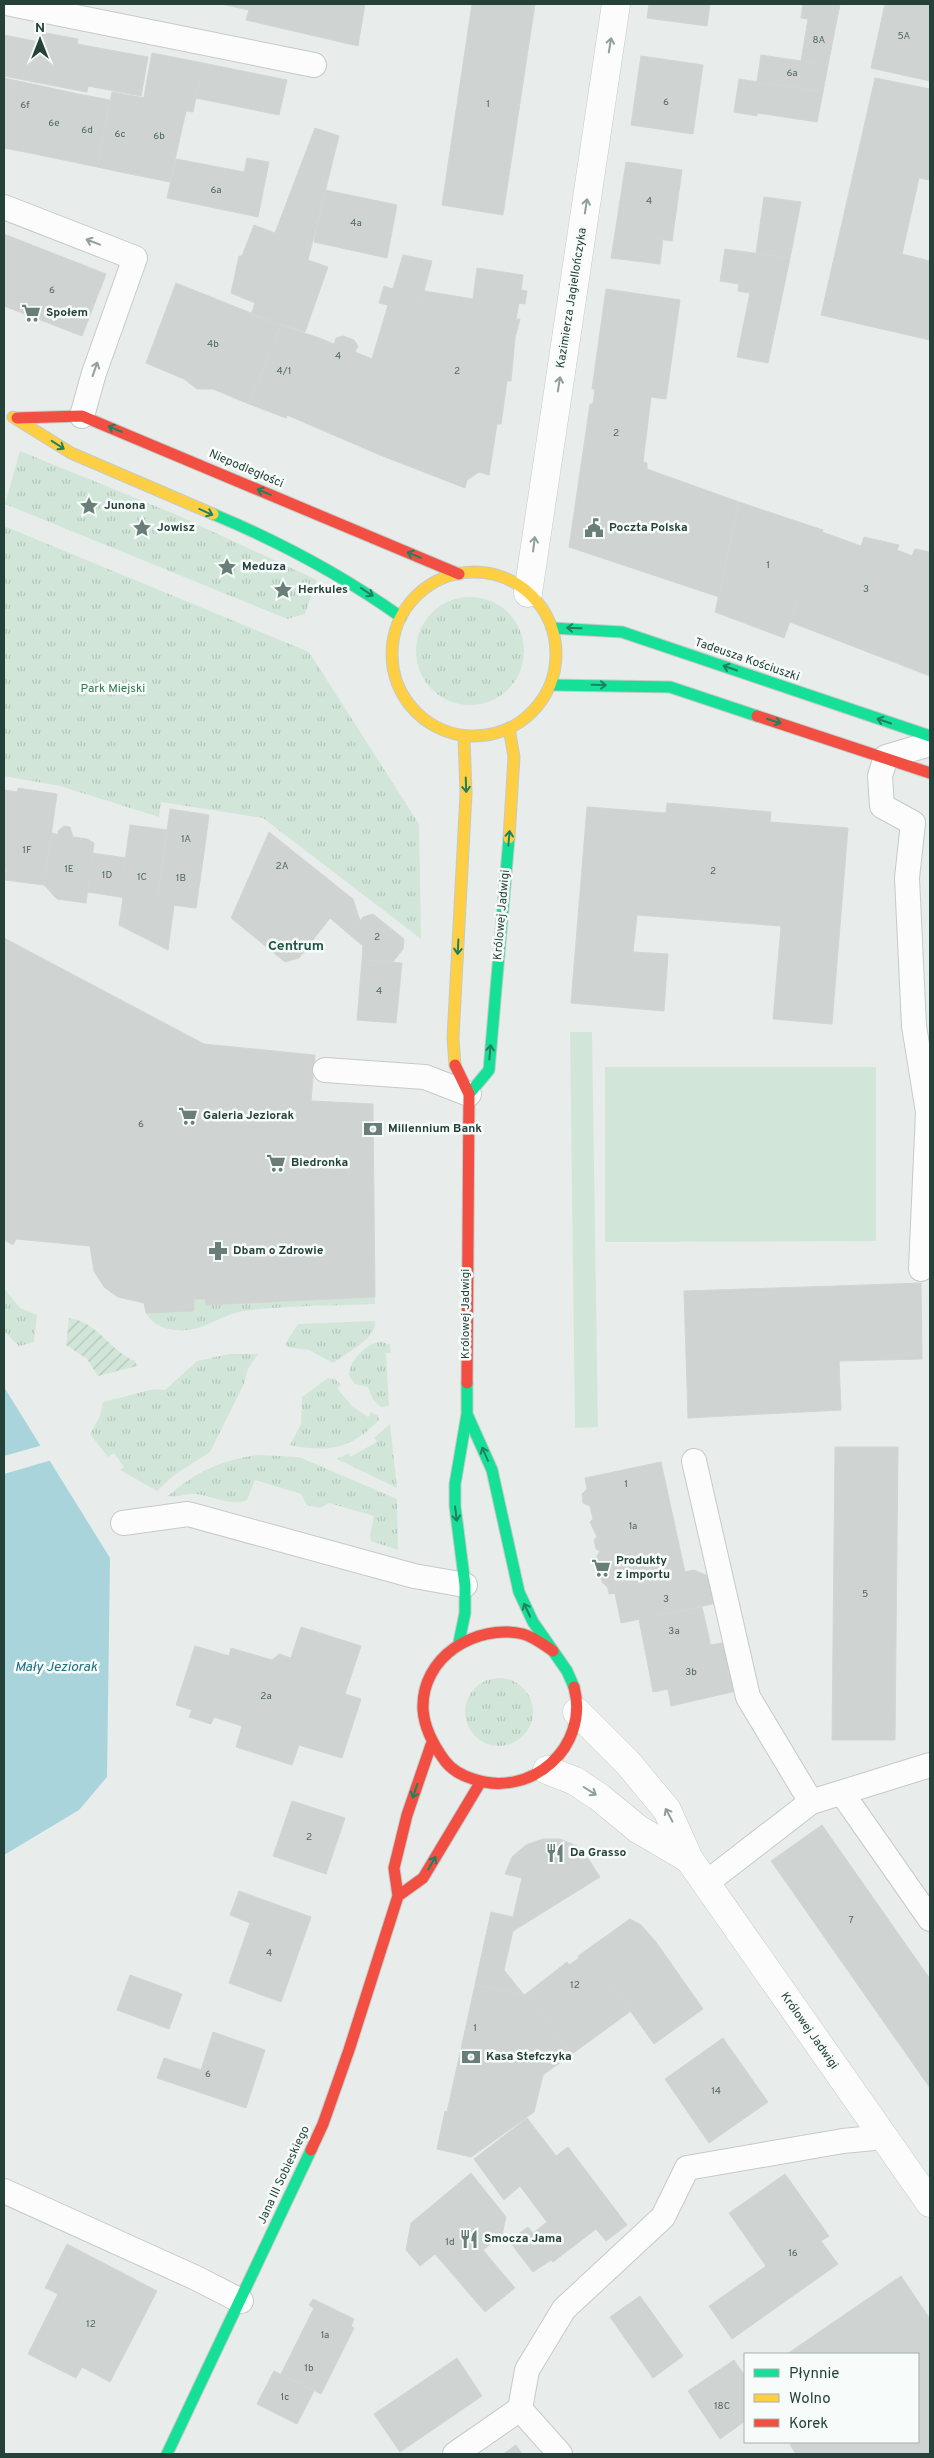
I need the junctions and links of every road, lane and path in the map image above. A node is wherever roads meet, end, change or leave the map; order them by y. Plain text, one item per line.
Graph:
1 (10, 4) edge
2 (616, 4) edge
3 (314, 65) dead end
4 (4, 207) edge
5 (4, 413) edge
6 (82, 416) junction
7 (17, 418) junction
8 (459, 574) junction
9 (528, 592) junction
10 (401, 617) junction
11 (552, 628) junction
12 (550, 685) junction
13 (509, 728) junction
14 (464, 736) junction
15 (930, 736) edge
16 (930, 744) edge
17 (886, 757) junction
18 (930, 774) edge
19 (922, 826) edge
20 (325, 1070) dead end
21 (468, 1094) junction
22 (921, 1269) dead end
23 (467, 1414) junction
24 (694, 1461) dead end
25 (123, 1523) dead end
26 (464, 1585) junction
27 (459, 1642) junction
28 (553, 1651) junction
29 (577, 1712) junction
30 (431, 1744) junction
31 (930, 1765) edge
32 (546, 1770) junction
33 (480, 1783) junction
34 (842, 1793) junction
35 (811, 1802) junction
36 (689, 1859) junction
37 (706, 1883) junction
38 (398, 1896) junction
39 (930, 1920) edge
40 (884, 2137) junction
41 (4, 2191) edge
42 (929, 2198) edge
43 (241, 2301) junction
44 (520, 2409) junction
45 (167, 2454) edge
46 (455, 2454) edge
47 (560, 2454) edge

1 - 3 lane
9 -> 2 street, Kazimierza Jagiellończyka
6 -> 4 lane
5 - 7 street, Niepodległości
6 - 7 street, Niepodległości
8 -> 6 street, Niepodległości
7 -> 10 street, Niepodległości
8 - 9 street
8 - 10 street
9 - 11 street
10 - 14 street
11 - 12 street
15 -> 11 street, Tadeusza Kościuszki
12 - 13 street
12 -> 17 street
13 - 14 street
21 -> 13 street, Królowej Jadwigi
14 -> 21 street, Królowej Jadwigi
16 - 17 lane
17 - 18 street
17 - 19 lane
19 - 22 lane
20 - 21 lane
21 - 23 street, Królowej Jadwigi
23 -> 26 street, Królowej Jadwigi
28 -> 23 street, Królowej Jadwigi
24 - 35 lane
25 - 26 lane
26 - 27 street, Królowej Jadwigi
27 - 28 street
27 - 30 street
28 - 29 street
29 - 32 street
36 -> 29 street, Królowej Jadwigi
30 - 33 street
30 -> 38 street, Jana III Sobieskiego
31 - 34 lane
32 - 33 street
32 -> 36 street, Królowej Jadwigi
38 -> 33 street
34 - 35 lane
34 - 39 lane
35 - 37 lane
36 - 37 street, Królowej Jadwigi
37 - 40 street, Królowej Jadwigi
38 - 43 street, Jana III Sobieskiego
40 - 42 street, Królowej Jadwigi
40 - 44 lane
41 - 43 lane
43 - 45 street, Jana III Sobieskiego
44 - 46 lane
44 - 47 lane

